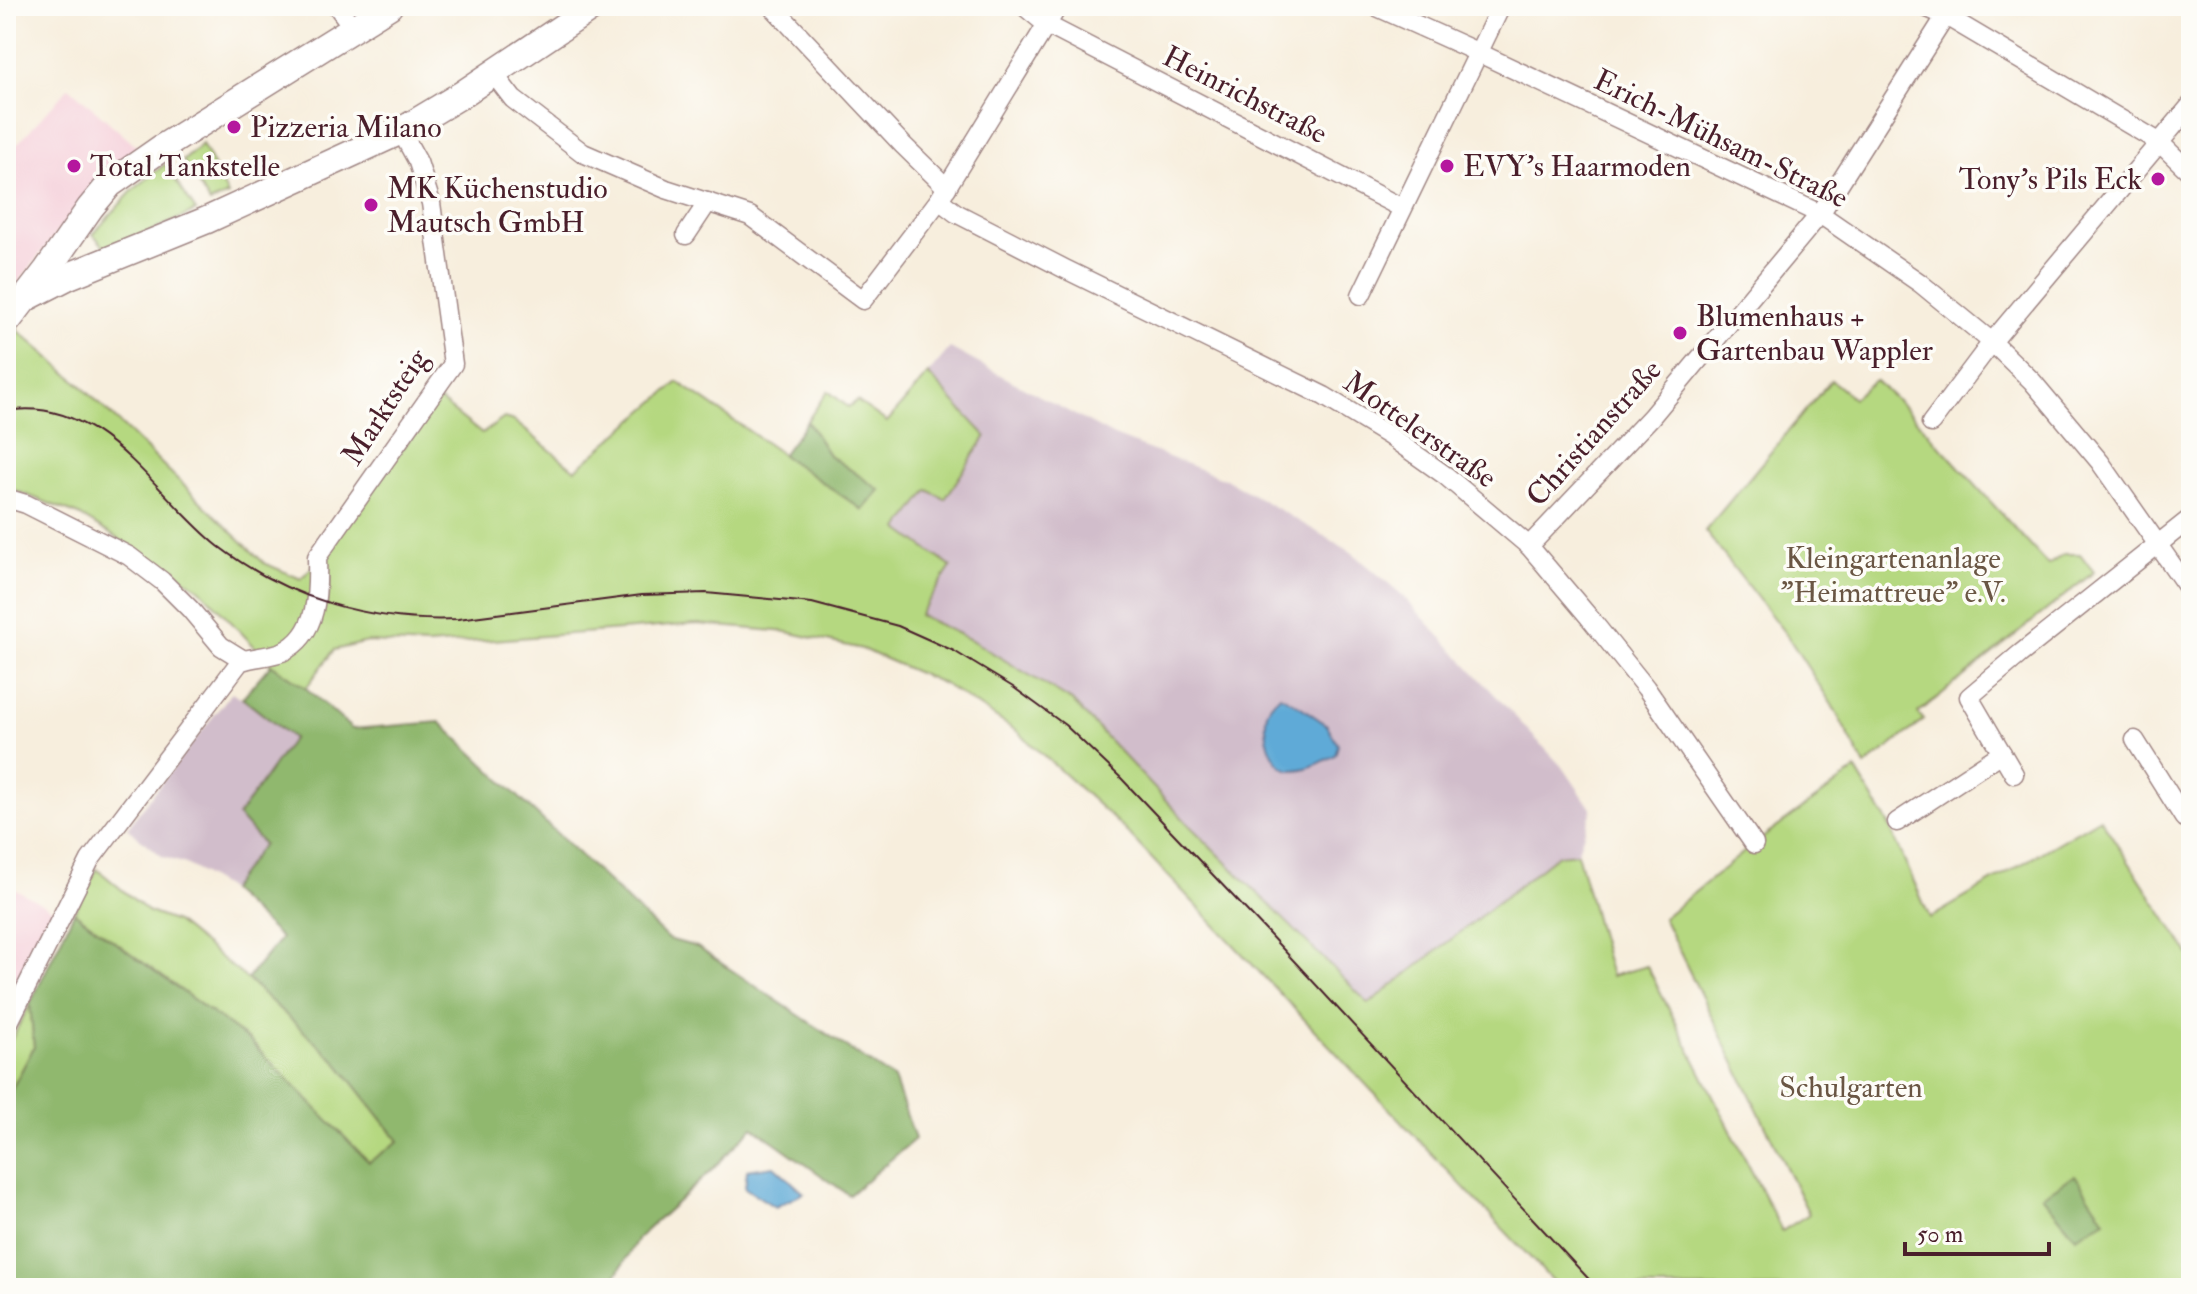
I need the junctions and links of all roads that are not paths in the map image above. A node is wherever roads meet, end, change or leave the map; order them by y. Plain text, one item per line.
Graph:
1 (337, 6) edge
2 (389, 6) edge
3 (594, 6) edge
4 (772, 6) edge
5 (1024, 6) edge
6 (1058, 6) edge
7 (1375, 6) edge
8 (1501, 6) edge
9 (1923, 6) edge
10 (1949, 11) edge
11 (1047, 25) junction
12 (354, 29) junction
13 (1477, 52) junction
14 (493, 73) junction
15 (2191, 105) edge
16 (401, 131) junction
17 (2159, 142) junction
18 (2191, 173) edge
19 (943, 194) junction
20 (708, 202) junction
21 (1402, 208) junction
22 (1820, 214) junction
23 (686, 235) dead end
24 (58, 273) junction
25 (1361, 295) dead end
26 (6, 323) edge
27 (1992, 342) junction
28 (1931, 423) dead end
29 (6, 498) edge
30 (2191, 518) edge
31 (2158, 544) junction
32 (1529, 546) junction
33 (2191, 592) edge
34 (242, 659) junction
35 (2135, 740) dead end
36 (2002, 753) junction
37 (2014, 774) dead end
38 (2191, 813) edge
39 (1897, 822) dead end
40 (1754, 844) dead end
41 (9, 1022) dead end

1 - 12 street
2 - 12 main road
3 - 14 main road
4 - 19 street, Mottelerstraße
5 - 11 street, Heinrichstraße
6 - 11 street
7 - 13 street, Erich-Mühsam-Straße
8 - 13 street
9 - 10 street
10 - 17 street
10 - 22 street, Christianstraße
11 - 19 street
11 - 21 street, Heinrichstraße
12 - 24 main road
13 - 21 street
13 - 22 street, Erich-Mühsam-Straße
14 - 16 main road
14 - 20 street
15 - 17 street
16 - 24 main road
16 - 34 street, Marktsteig
17 - 18 street
17 - 27 street
19 - 20 street
19 - 32 street, Mottelerstraße
20 - 23 street
21 - 25 street
22 - 27 street, Erich-Mühsam-Straße
22 - 32 street, Christianstraße
24 - 26 main road
27 - 28 street
27 - 31 street, Erich-Mühsam-Straße
29 - 34 street
30 - 31 street
31 - 33 street, Erich-Mühsam-Straße
31 - 36 street
32 - 40 street, Mottelerstraße
34 - 41 street
35 - 38 street
36 - 37 street
36 - 39 street

